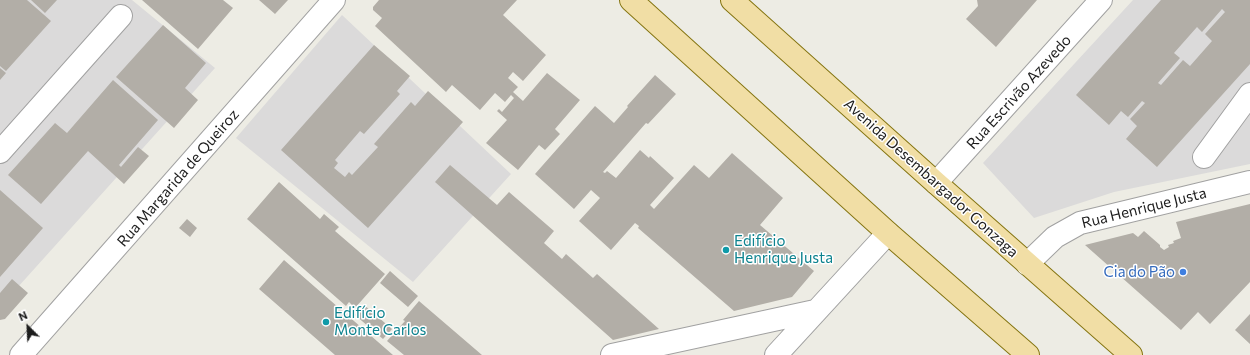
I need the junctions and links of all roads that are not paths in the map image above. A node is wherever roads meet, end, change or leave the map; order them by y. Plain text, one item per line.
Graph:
1 (334, 0) edge
2 (631, 0) edge
3 (732, 0) edge
4 (1102, 0) edge
5 (121, 16) dead end
6 (1250, 94) edge
7 (0, 152) edge
8 (1204, 157) dead end
9 (1250, 182) edge
10 (936, 183) junction
11 (888, 233) junction
12 (1027, 264) junction
13 (815, 312) junction
14 (21, 355) edge
15 (612, 355) edge
16 (776, 355) edge
17 (1028, 355) edge
18 (1131, 355) edge

1 - 14 street, Rua Margarida de Queiroz
2 - 11 main road
3 - 10 main road, Avenida Desembargador Gonzaga
4 - 10 street, Rua Escrivão Azevedo
5 - 7 street
6 - 8 street
9 - 12 street, Rua Henrique Justa
10 - 12 main road, Avenida Desembargador Gonzaga
11 - 13 street
11 - 17 main road
12 - 18 main road, Avenida Desembargador Gonzaga
13 - 15 street
13 - 16 street

